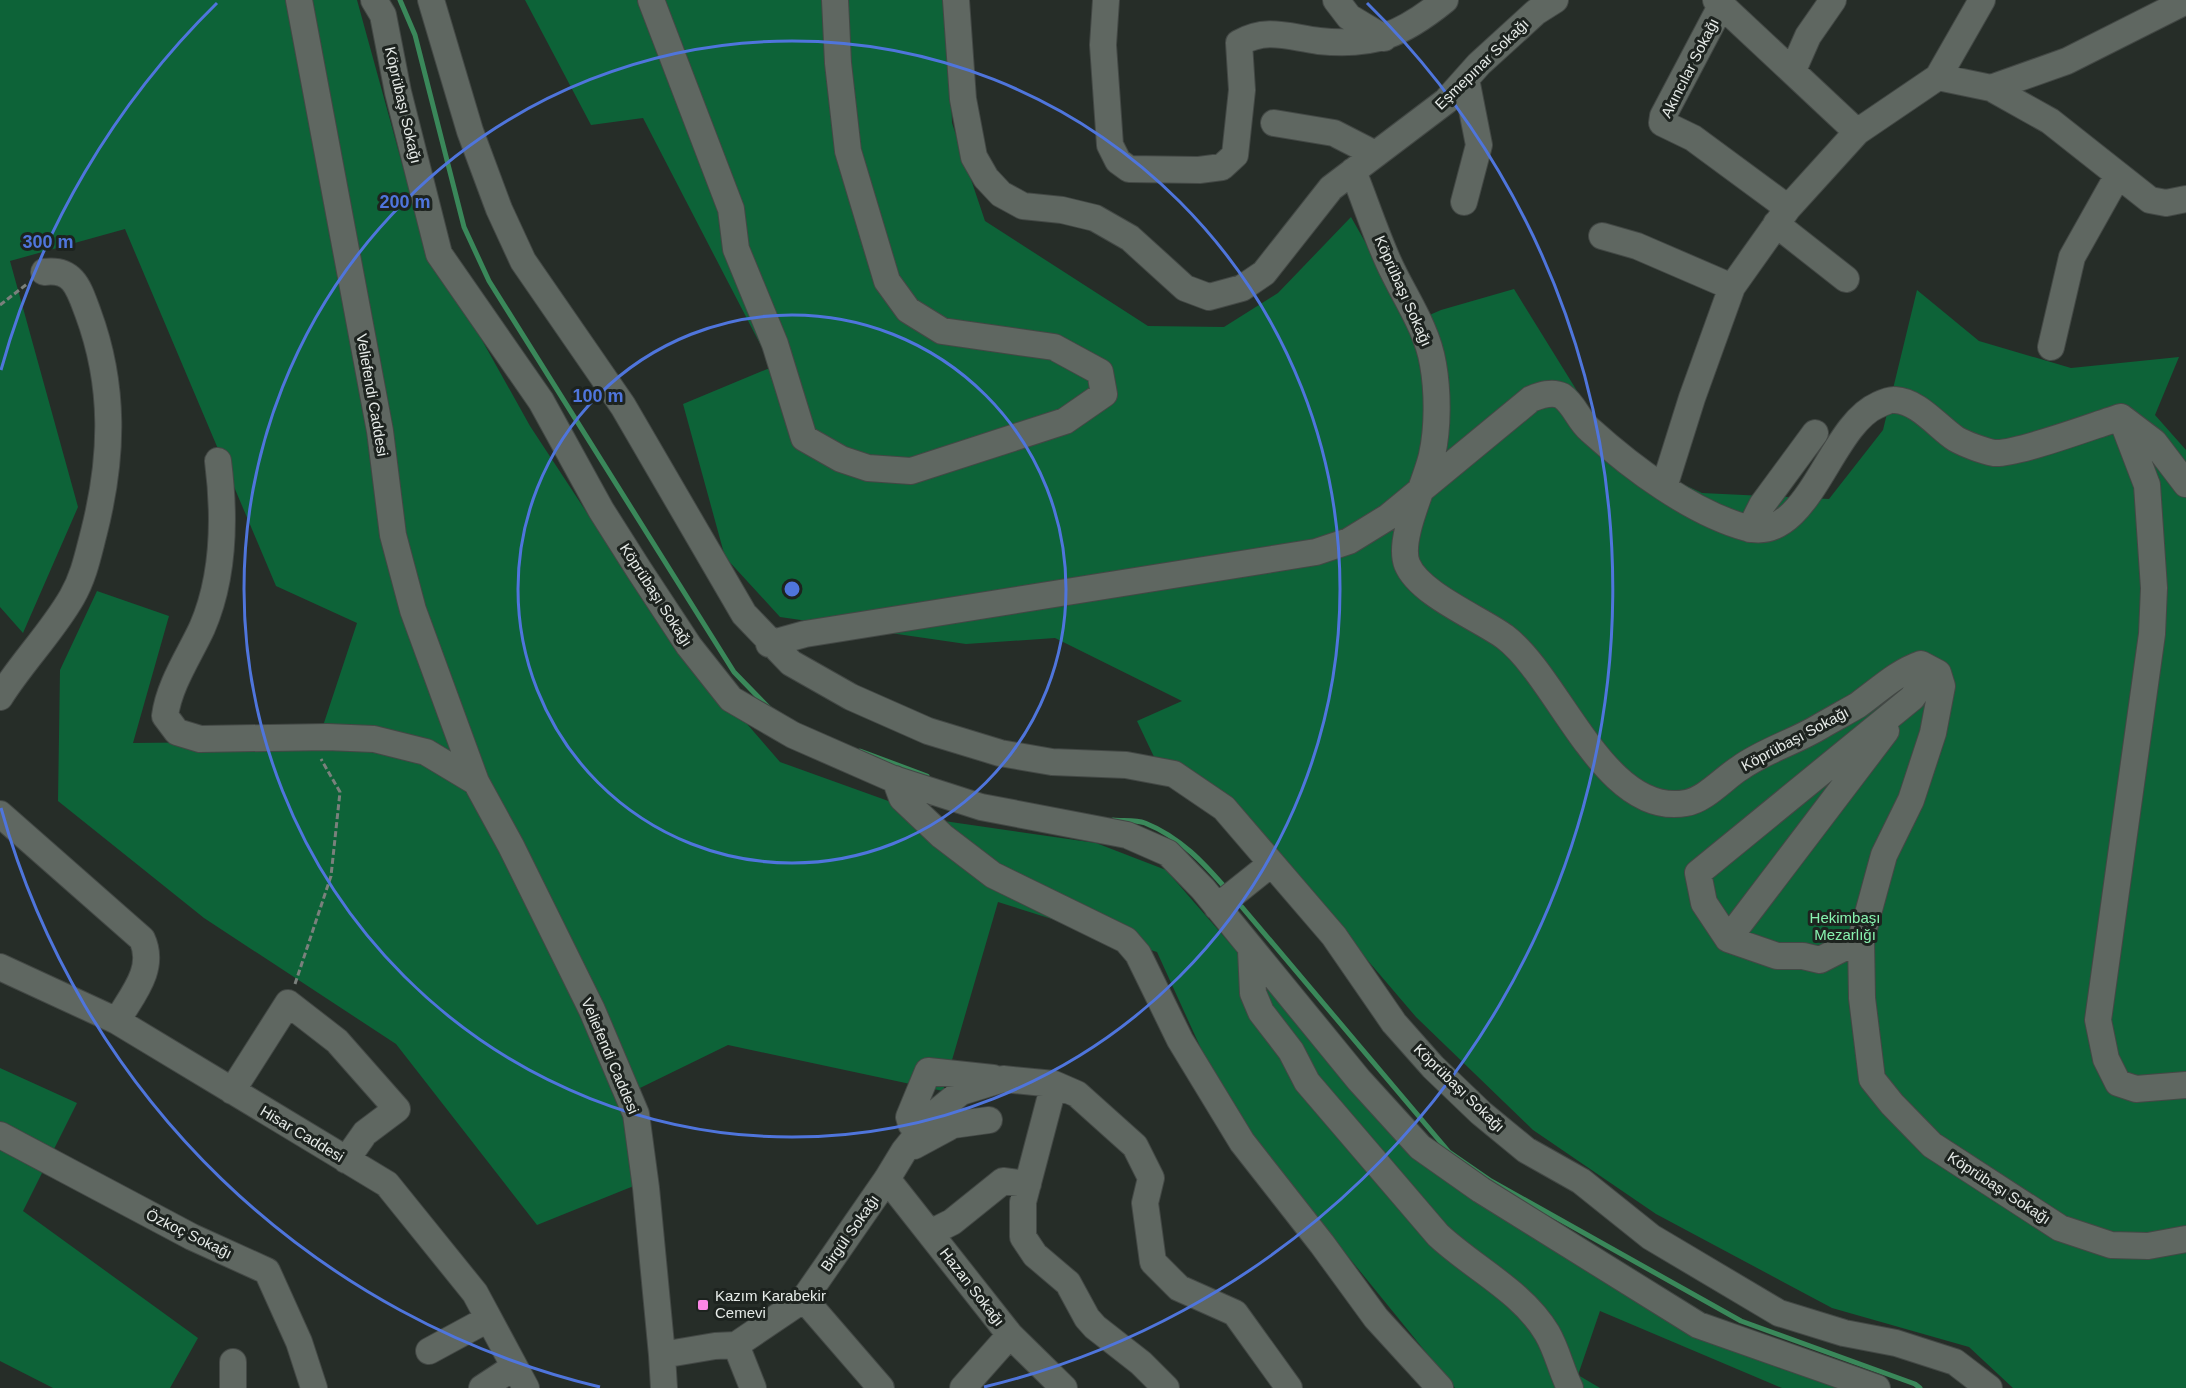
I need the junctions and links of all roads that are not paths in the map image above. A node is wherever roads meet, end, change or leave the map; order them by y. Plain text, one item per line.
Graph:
1 (299, 0) edge
2 (374, 0) edge
3 (431, 0) edge
4 (651, 0) edge
5 (835, 0) edge
6 (956, 0) edge
7 (1106, 0) edge
8 (1336, 0) edge
9 (1445, 0) edge
10 (1555, 0) edge
11 (1833, 0) edge
12 (1982, 0) edge
13 (2186, 1) edge
14 (1719, 3) edge
15 (1384, 38) junction
16 (1793, 70) junction
17 (1938, 77) junction
18 (1466, 79) junction
19 (1990, 88) junction
20 (1274, 123) dead end
21 (1857, 132) junction
22 (1375, 154) junction
23 (1353, 171) junction
24 (2118, 176) junction
25 (2186, 199) edge
26 (1464, 202) dead end
27 (1782, 216) junction
28 (1602, 236) dead end
29 (44, 272) road end
30 (1846, 279) dead end
31 (1732, 287) junction
32 (2051, 347) dead end
33 (2121, 417) junction
34 (1815, 433) dead end
35 (218, 461) dead end
36 (2186, 484) edge
37 (1664, 487) junction
38 (1423, 488) junction
39 (1750, 529) junction
40 (770, 644) junction
41 (1932, 670) junction
42 (0, 697) edge
43 (1912, 698) junction
44 (895, 779) junction
45 (476, 782) junction
46 (0, 814) edge
47 (1264, 869) junction
48 (1222, 903) junction
49 (1728, 939) junction
50 (1861, 939) junction
51 (1251, 950) junction
52 (0, 967) edge
53 (117, 1021) junction
54 (1003, 1079) junction
55 (1054, 1084) junction
56 (2186, 1085) edge
57 (232, 1092) junction
58 (989, 1120) dead end
59 (922, 1130) junction
60 (0, 1135) edge
61 (904, 1151) junction
62 (346, 1160) junction
63 (888, 1179) junction
64 (1028, 1184) junction
65 (930, 1233) junction
66 (2186, 1239) edge
67 (804, 1299) junction
68 (488, 1319) junction
69 (1010, 1335) junction
70 (736, 1345) junction
71 (429, 1350) dead end
72 (662, 1355) junction
73 (233, 1362) dead end
74 (520, 1377) edge
75 (233, 1388) edge
76 (314, 1388) edge
77 (482, 1388) edge
78 (664, 1388) edge
79 (753, 1388) edge
80 (880, 1388) edge
81 (963, 1388) edge
82 (1064, 1388) edge
83 (1166, 1388) edge
84 (1289, 1388) edge
85 (1440, 1388) edge
86 (1570, 1388) edge
87 (1877, 1388) edge
88 (1989, 1388) edge

1 - 45 street, Veliefendi Caddesi
2 - 44 street, Köprübaşı Sokağı
3 - 40 street, Köprübaşı Sokağı
4 - 5 street
6 - 23 street, Eşmepınar Sokağı
7 - 15 street
8 - 15 street
9 - 15 street
10 - 18 street, Eşmepınar Sokağı
11 - 16 street
12 - 17 street
13 - 19 street
14 - 16 street
14 - 27 street, Akıncılar Sokağı
16 - 21 street
17 - 19 street
17 - 21 street
18 - 22 street, Eşmepınar Sokağı
18 - 26 street
19 - 24 street
20 - 22 street
21 - 27 street
22 - 23 street, Eşmepınar Sokağı
23 - 38 street, Köprübaşı Sokağı
24 - 25 street
24 - 32 street
27 - 30 street
27 - 31 street
28 - 31 street
29 - 42 street
31 - 37 street
33 - 36 street
33 - 39 street
33 - 56 street
34 - 39 street
35 - 45 street
37 - 38 street
37 - 39 street
38 - 40 street
38 - 41 street, Köprübaşı Sokağı
40 - 47 street, Köprübaşı Sokağı
41 - 43 street
41 - 50 street, Köprübaşı Sokağı
43 - 49 street
43 - 49 street
44 - 48 street, Köprübaşı Sokağı
44 - 85 street
45 - 72 street, Veliefendi Caddesi
46 - 53 street
47 - 48 street
47 - 88 street, Köprübaşı Sokağı
48 - 51 street, Köprübaşı Sokağı
49 - 50 street
50 - 66 street, Köprübaşı Sokağı
51 - 86 street
51 - 87 street, Köprübaşı Sokağı
52 - 53 street, Hisar Caddesi
53 - 57 street, Hisar Caddesi
54 - 55 street, Birgül Sokağı
54 - 59 street, Birgül Sokağı
54 - 59 street, Birgül Sokağı
55 - 64 street
55 - 84 street, Birgül Sokağı
57 - 62 street, Hisar Caddesi
57 - 62 street
58 - 61 street
59 - 61 street, Birgül Sokağı
60 - 76 street, Özkoç Sokağı
61 - 63 street, Birgül Sokağı
62 - 68 street, Hisar Caddesi
63 - 65 street, Hazan Sokağı
63 - 67 street, Birgül Sokağı
64 - 65 street
64 - 83 street
65 - 69 street, Hazan Sokağı
67 - 70 street, Birgül Sokağı
67 - 80 street
68 - 71 street
68 - 74 street, Hisar Caddesi
69 - 81 street
69 - 82 street, Hazan Sokağı
70 - 72 street, Birgül Sokağı
70 - 79 street
72 - 78 street
73 - 75 street
74 - 77 street

